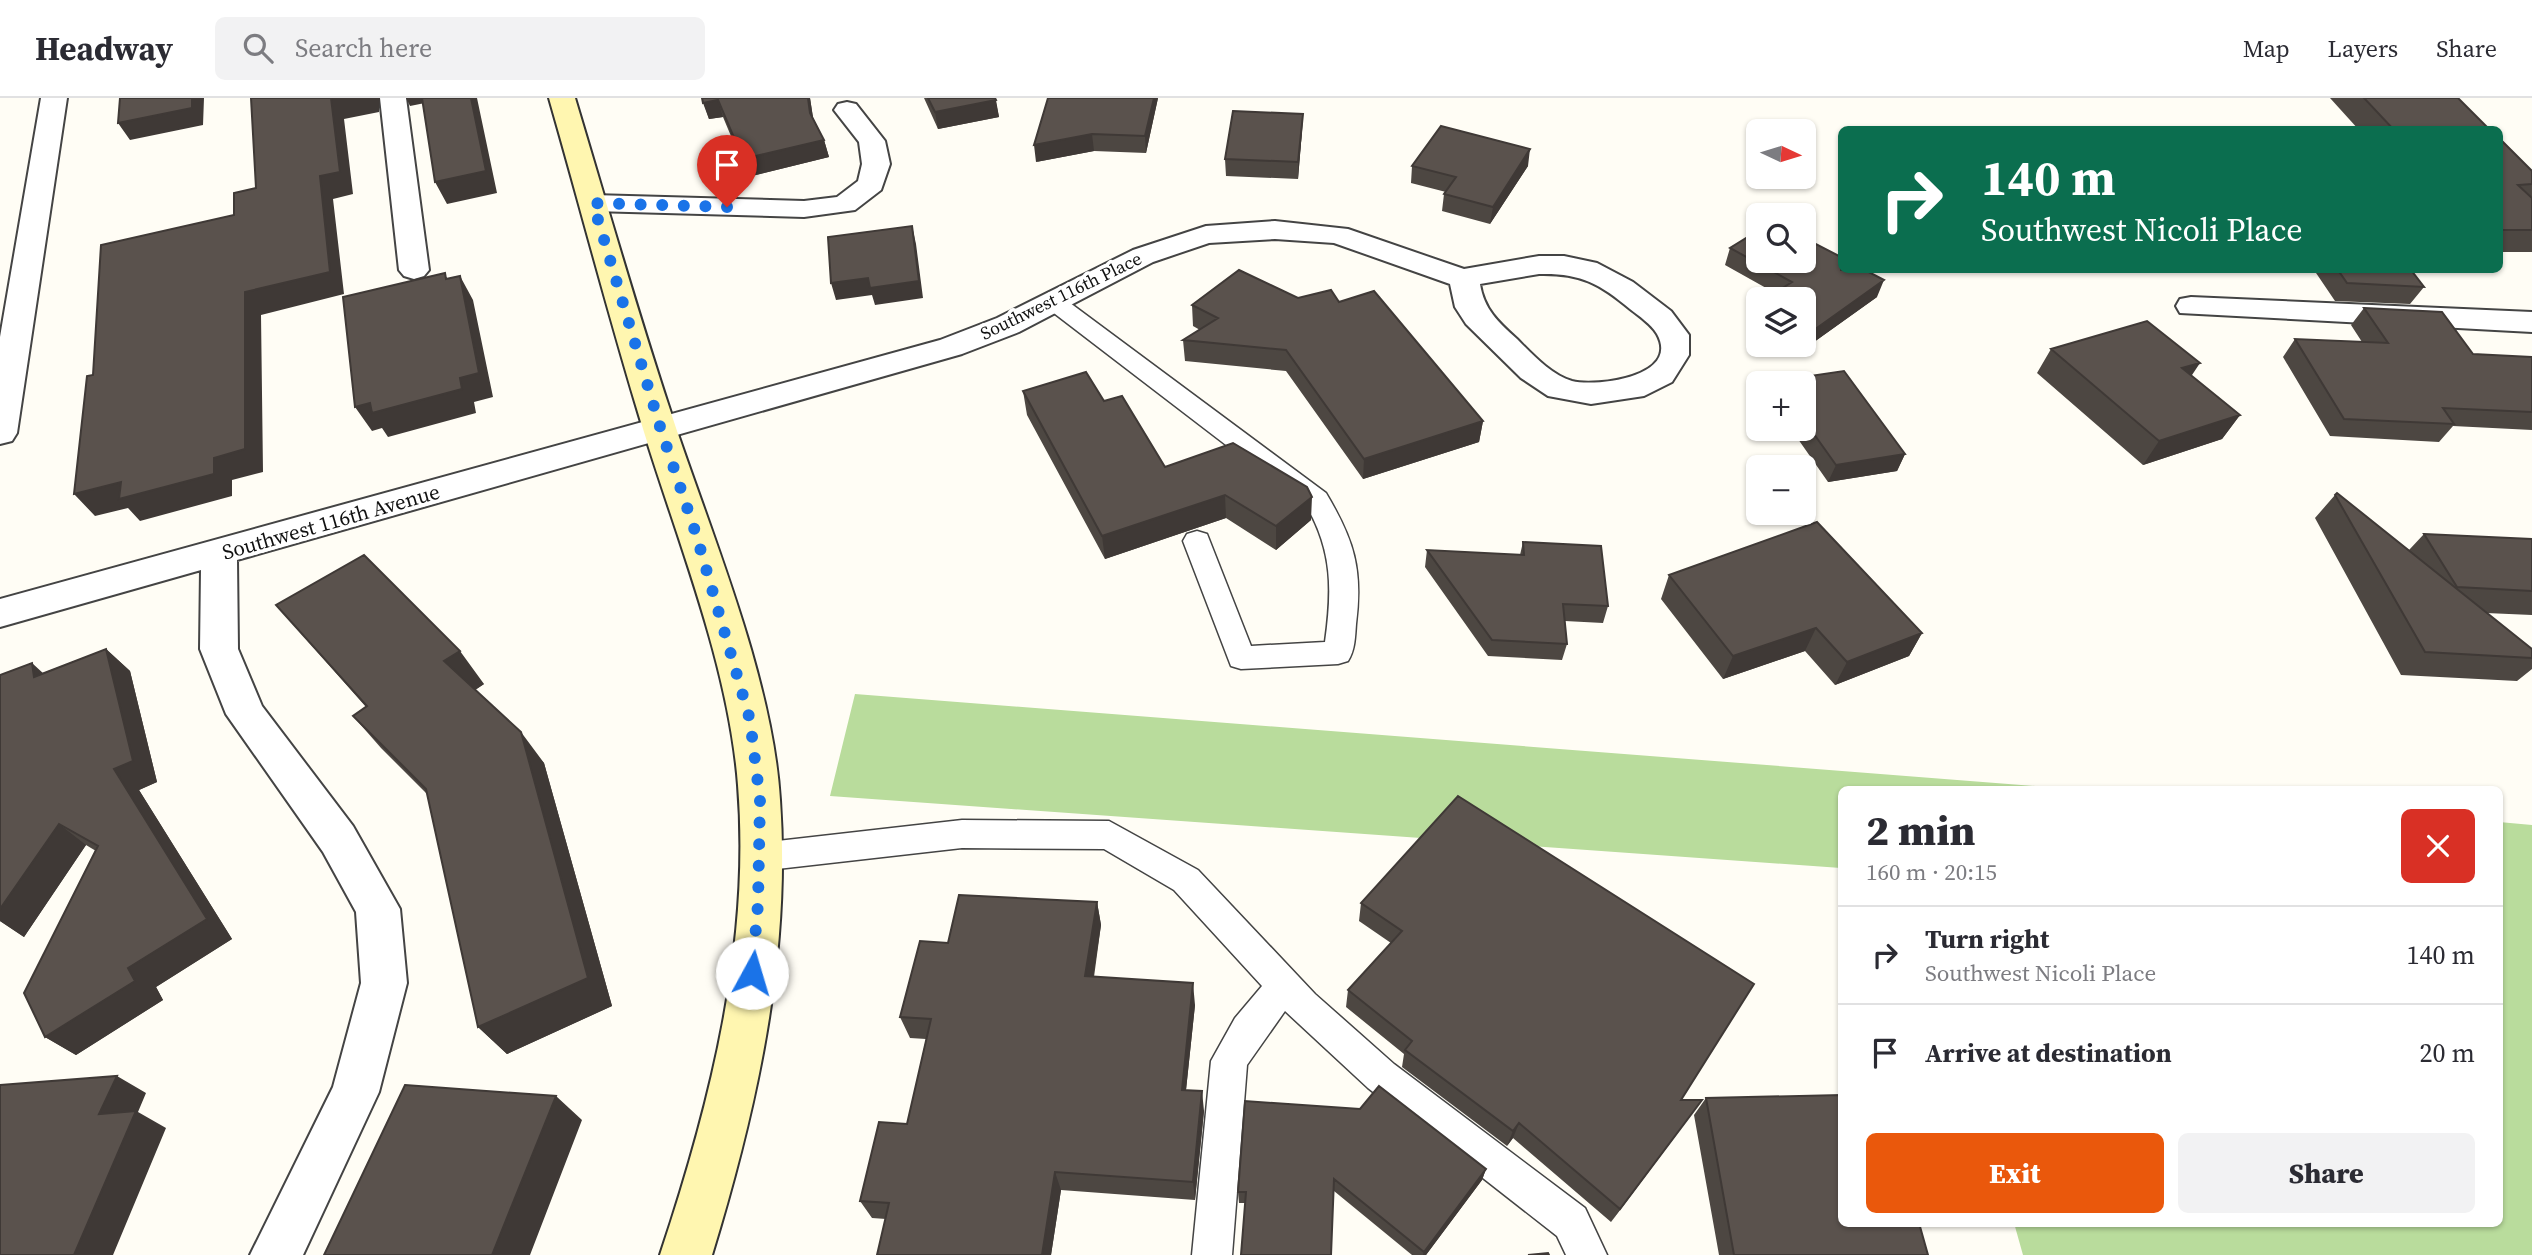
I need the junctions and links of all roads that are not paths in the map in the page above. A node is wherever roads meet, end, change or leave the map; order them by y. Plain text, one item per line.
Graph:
1 (54, 98) edge
2 (393, 98) edge
3 (562, 98) edge
4 (847, 110) dead end
5 (593, 203) junction
6 (414, 270) dead end
7 (1464, 279) junction
8 (12, 283) edge
9 (1054, 302) junction
10 (2191, 306) dead end
11 (2532, 322) edge
12 (661, 430) junction
13 (0, 433) edge
14 (1197, 541) edge
15 (219, 554) junction
16 (0, 613) edge
17 (760, 857) junction
18 (1284, 985) junction
19 (276, 1255) edge
20 (687, 1255) edge
21 (1212, 1255) edge
22 (1587, 1255) edge

1 - 8 street
2 - 6 street
3 - 5 main road
4 - 5 street
5 - 12 main road
7 - 7 street
7 - 9 street, Southwest 116th Place
8 - 13 street
9 - 12 street, Southwest 116th Place
9 - 14 lane
10 - 11 street
12 - 15 street, Southwest 116th Avenue
12 - 17 main road
15 - 16 street, Southwest 116th Avenue
15 - 19 street
17 - 18 lane
17 - 20 main road
18 - 21 lane
18 - 22 lane

